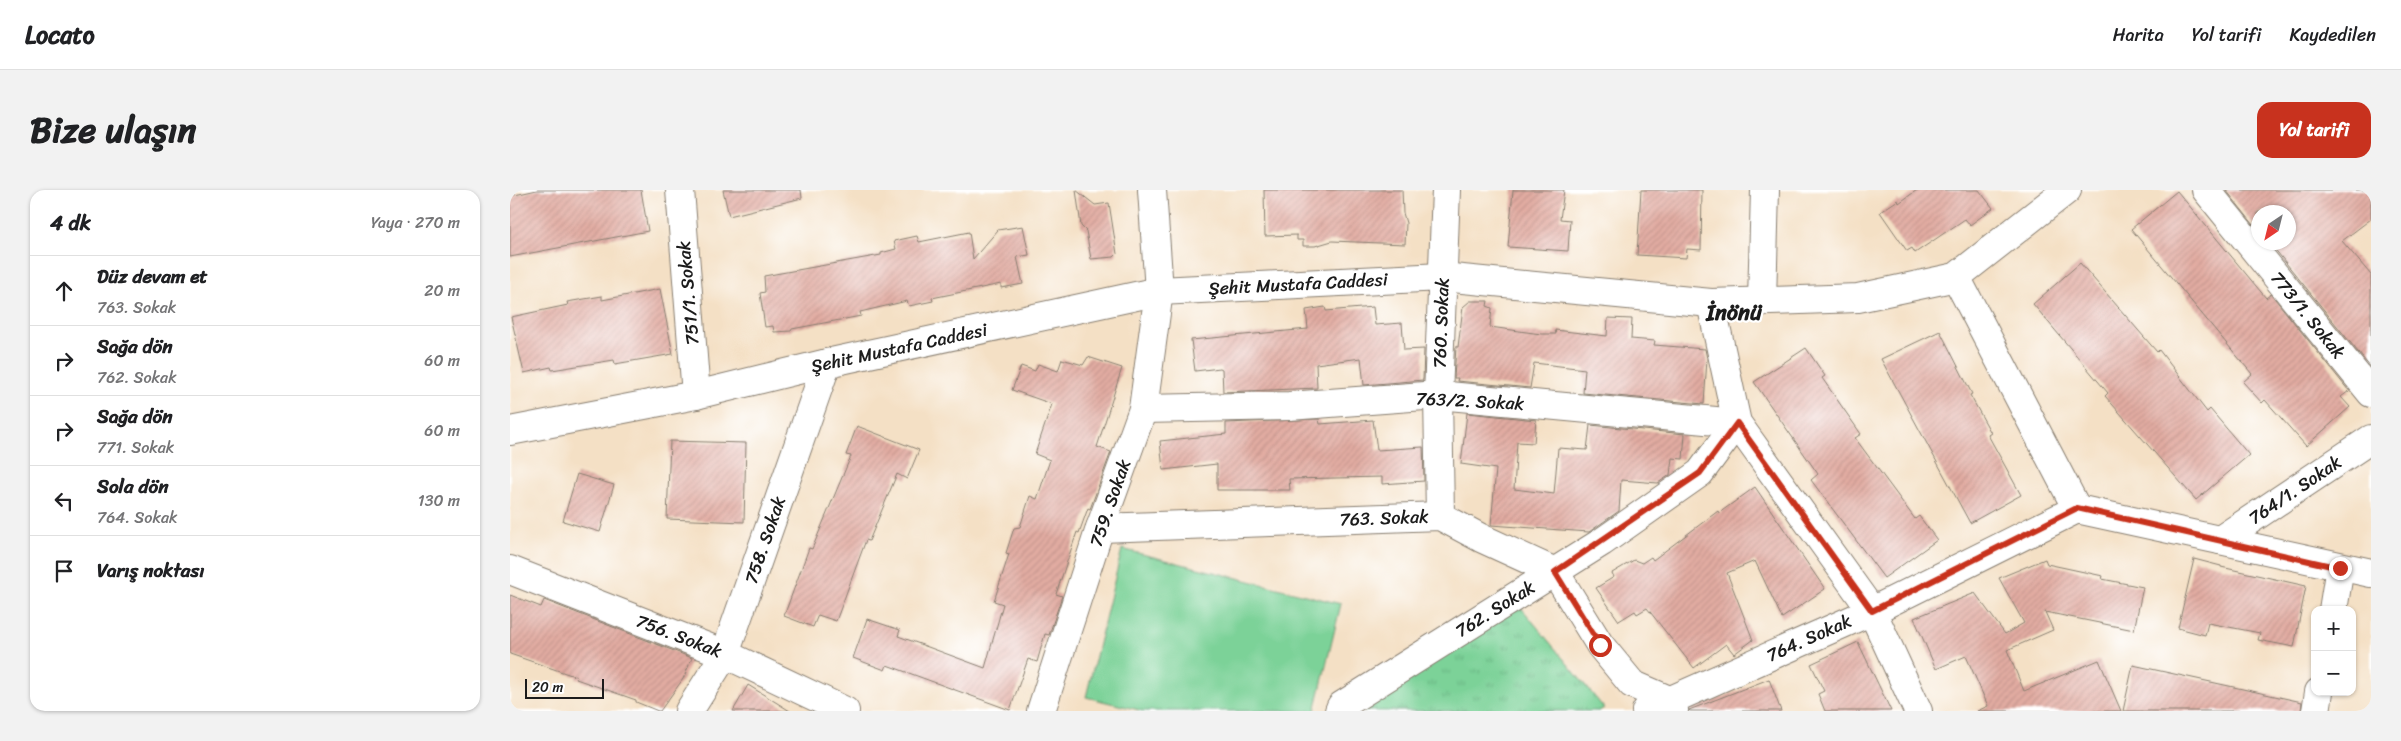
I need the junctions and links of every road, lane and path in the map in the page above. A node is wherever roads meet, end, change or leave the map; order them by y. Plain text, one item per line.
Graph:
1 (680, 190) edge
2 (1152, 190) edge
3 (1446, 190) edge
4 (1765, 190) edge
5 (2067, 190) edge
6 (2206, 190) edge
7 (1442, 277) junction
8 (1956, 277) junction
9 (1159, 291) junction
10 (1762, 301) junction
11 (1711, 303) junction
12 (827, 363) junction
13 (2371, 393) edge
14 (1438, 395) junction
15 (696, 396) junction
16 (1143, 409) junction
17 (1737, 423) junction
18 (510, 431) edge
19 (2371, 439) edge
20 (2077, 508) junction
21 (1440, 516) junction
22 (1100, 528) junction
23 (2220, 540) junction
24 (2340, 568) junction
25 (510, 570) edge
26 (1555, 572) junction
27 (2371, 573) edge
28 (2334, 606) edge
29 (1872, 611) junction
30 (725, 654) junction
31 (2318, 696) edge
32 (1663, 707) edge
33 (689, 711) edge
34 (845, 711) edge
35 (1041, 711) edge
36 (1339, 711) edge
37 (1918, 711) edge
38 (2316, 711) edge

1 - 15 street, 751/1. Sokak
2 - 9 street, 759. Sokak
3 - 7 street, 760. Sokak
4 - 10 street
5 - 8 street, Şehit Mustafa Caddesi
6 - 13 street, 773/1. Sokak
7 - 9 street, Şehit Mustafa Caddesi
7 - 11 street, Şehit Mustafa Caddesi
7 - 14 street, 760. Sokak
8 - 10 street, Şehit Mustafa Caddesi
8 - 20 street
9 - 12 street, Şehit Mustafa Caddesi
9 - 16 street, 759. Sokak
10 - 11 street, Şehit Mustafa Caddesi
11 - 17 street
12 - 15 street, Şehit Mustafa Caddesi
12 - 30 street, 758. Sokak
14 - 16 street, 763/2. Sokak
14 - 17 street, 763/2. Sokak
14 - 21 street, 760. Sokak
15 - 18 street, Şehit Mustafa Caddesi
16 - 22 street, 759. Sokak
17 - 26 street, 762. Sokak
17 - 29 street
19 - 23 street, 764/1. Sokak
20 - 23 street
20 - 29 street, 764. Sokak
21 - 22 street, 763. Sokak
21 - 26 street, 763. Sokak
22 - 35 street, 759. Sokak
23 - 24 street
24 - 27 street
24 - 28 street
25 - 30 street, 756. Sokak
26 - 32 street
26 - 36 street, 762. Sokak
29 - 32 street, 764. Sokak
29 - 37 street
30 - 33 street, 758. Sokak
30 - 34 street, 756. Sokak
31 - 38 street

